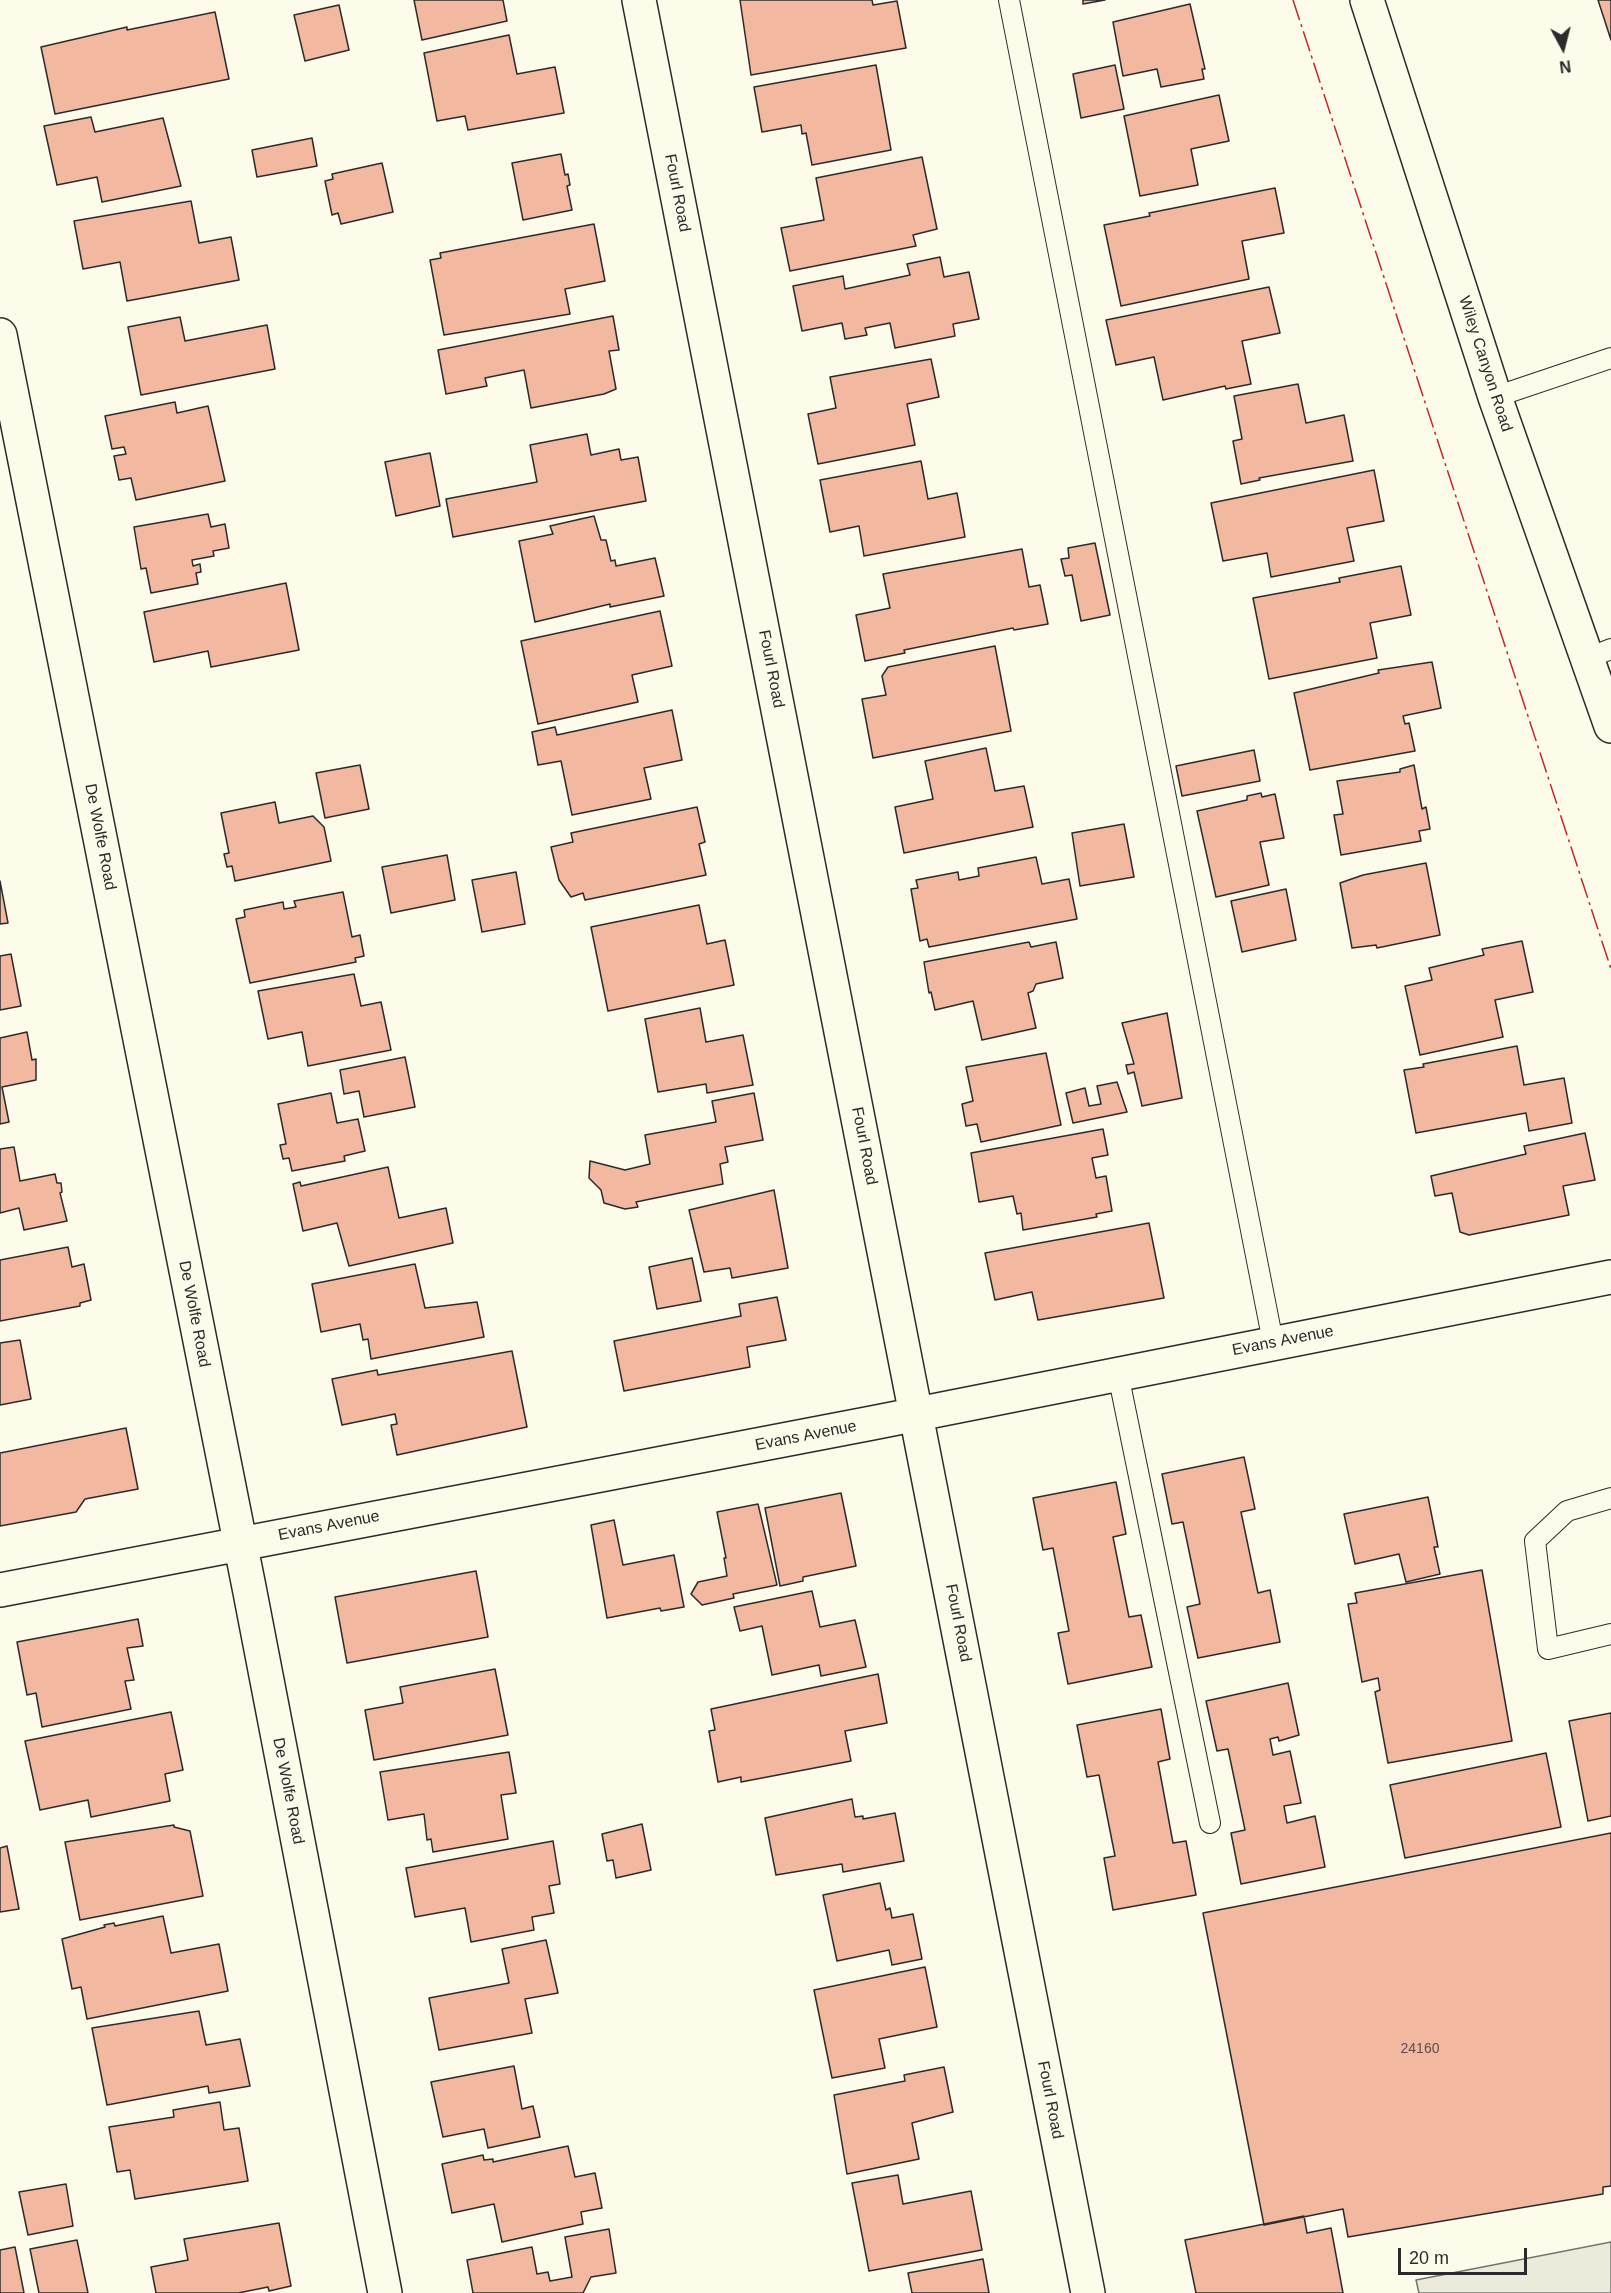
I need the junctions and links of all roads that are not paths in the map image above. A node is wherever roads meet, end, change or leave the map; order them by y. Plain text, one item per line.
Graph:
1 (639, 0) edge
2 (1009, 0) edge
3 (1366, 0) edge
4 (0, 335) edge
5 (1611, 358) edge
6 (1495, 397) junction
7 (1600, 653) edge
8 (1611, 726) edge
9 (1611, 1277) edge
10 (1274, 1342) junction
11 (1118, 1374) junction
12 (917, 1414) junction
13 (1611, 1498) edge
14 (240, 1543) junction
15 (0, 1590) edge
16 (1611, 1634) edge
17 (1210, 1823) dead end
18 (385, 2293) edge
19 (1088, 2293) edge

1 - 12 street, Fourl Road
2 - 10 lane
3 - 6 street, Wiley Canyon Road
4 - 14 street, De Wolfe Road
5 - 6 lane
6 - 7 street, Wiley Canyon Road
7 - 8 street, Wiley Canyon Road
9 - 10 street, Evans Avenue
10 - 11 street, Evans Avenue
11 - 12 street, Evans Avenue
11 - 17 lane
12 - 14 street, Evans Avenue
12 - 19 street, Fourl Road
13 - 16 lane
14 - 15 street, Evans Avenue
14 - 18 street, De Wolfe Road

